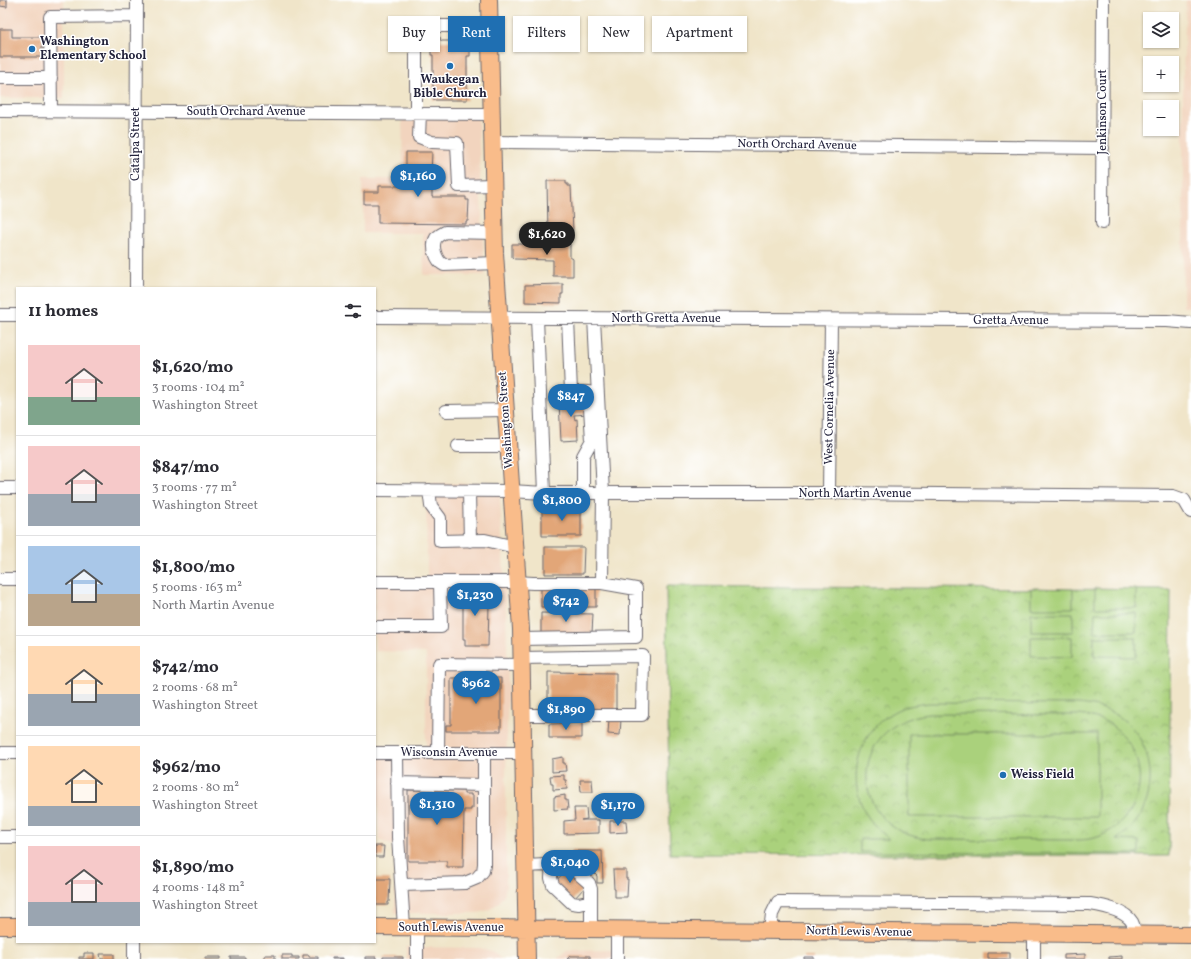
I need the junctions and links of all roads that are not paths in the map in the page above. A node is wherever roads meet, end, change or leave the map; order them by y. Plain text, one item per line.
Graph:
1 (137, 0) edge
2 (489, 0) edge
3 (1103, 0) edge
4 (137, 16) junction
5 (489, 16) edge
6 (448, 26) edge
7 (490, 52) edge
8 (0, 78) edge
9 (50, 78) junction
10 (0, 111) edge
11 (51, 112) junction
12 (137, 112) junction
13 (418, 113) junction
14 (491, 114) junction
15 (492, 142) junction
16 (1103, 148) junction
17 (493, 185) junction
18 (1102, 223) dead end
19 (495, 233) junction
20 (496, 263) junction
21 (136, 287) edge
22 (0, 315) edge
23 (16, 315) edge
24 (376, 317) edge
25 (500, 318) junction
26 (537, 318) junction
27 (568, 318) junction
28 (594, 318) junction
29 (831, 320) junction
30 (1191, 323) edge
31 (506, 410) junction
32 (446, 411) dead end
33 (458, 446) dead end
34 (508, 446) junction
35 (0, 488) edge
36 (16, 488) edge
37 (376, 490) edge
38 (429, 490) junction
39 (470, 491) junction
40 (511, 491) junction
41 (544, 493) junction
42 (583, 493) junction
43 (603, 494) junction
44 (829, 494) junction
45 (1191, 512) edge
46 (470, 541) junction
47 (515, 547) junction
48 (0, 579) edge
49 (16, 579) edge
50 (376, 582) edge
51 (440, 582) junction
52 (517, 582) junction
53 (602, 583) junction
54 (376, 627) edge
55 (521, 639) junction
56 (521, 662) junction
57 (522, 715) junction
58 (0, 753) edge
59 (16, 753) edge
60 (376, 753) edge
61 (397, 753) junction
62 (438, 753) junction
63 (484, 753) junction
64 (523, 753) junction
65 (398, 783) junction
66 (483, 785) junction
67 (0, 837) edge
68 (16, 837) edge
69 (552, 864) junction
70 (525, 866) junction
71 (402, 885) junction
72 (592, 901) junction
73 (0, 926) edge
74 (16, 926) edge
75 (376, 927) edge
76 (411, 928) junction
77 (527, 928) junction
78 (591, 929) junction
79 (617, 929) junction
80 (770, 931) junction
81 (1034, 934) junction
82 (1136, 934) junction
83 (1191, 935) edge
84 (134, 943) edge
85 (134, 959) edge
86 (417, 959) edge
87 (527, 959) edge
88 (617, 959) edge
89 (1034, 959) edge

1 - 4 street, Catalpa Street
2 - 5 main road, Washington Street
3 - 16 street, Jenkinson Court
4 - 9 street
4 - 12 street, Catalpa Street
6 - 13 street
7 - 14 main road, Washington Street
8 - 9 street
9 - 11 street
10 - 11 street, South Orchard Avenue
11 - 12 street, South Orchard Avenue
12 - 13 street, South Orchard Avenue
12 - 21 street, Catalpa Street
13 - 14 street, South Orchard Avenue
13 - 17 street
14 - 15 main road, Washington Street
15 - 16 street, North Orchard Avenue
15 - 17 main road, Washington Street
16 - 18 street, Jenkinson Court
17 - 19 main road, Washington Street
19 - 20 main road, Washington Street
19 - 20 street
20 - 25 main road, Washington Street
22 - 23 street
24 - 25 street, North Gretta Avenue
25 - 26 street, North Gretta Avenue
25 - 31 main road, Washington Street
26 - 27 street, North Gretta Avenue
26 - 41 street
27 - 28 street, North Gretta Avenue
27 - 42 street
28 - 29 street, North Gretta Avenue
28 - 43 street
29 - 30 street, Gretta Avenue
29 - 44 street, West Cornelia Avenue
31 - 32 street
31 - 34 main road, Washington Street
33 - 34 street
34 - 40 main road, Washington Street
35 - 36 street
37 - 38 street, North Martin Avenue
38 - 39 street, North Martin Avenue
38 - 46 street
39 - 40 street, North Martin Avenue
39 - 46 street
40 - 41 street, North Martin Avenue
40 - 47 main road, Washington Street
41 - 42 street, North Martin Avenue
42 - 43 street, North Martin Avenue
43 - 44 street, North Martin Avenue
43 - 53 street
44 - 45 street, North Martin Avenue
46 - 47 street
47 - 52 main road, Washington Street
48 - 49 street
50 - 51 street
51 - 52 street
51 - 54 street
52 - 53 street
52 - 55 main road, Washington Street
53 - 55 street
55 - 56 main road, Washington Street
56 - 57 main road, Washington Street
56 - 57 street
56 - 62 street
57 - 64 main road, Washington Street
58 - 59 street
60 - 61 street, Wisconsin Avenue
61 - 62 street, Wisconsin Avenue
61 - 65 street
62 - 63 street, Wisconsin Avenue
63 - 64 street, Wisconsin Avenue
63 - 66 street
64 - 70 main road, Washington Street
65 - 66 street
65 - 71 street
66 - 71 street
67 - 68 street
69 - 70 street
69 - 72 street
69 - 72 street
70 - 77 main road, Washington Street
71 - 76 street
72 - 78 street
73 - 74 main road
75 - 76 main road, South Lewis Avenue
76 - 77 main road, South Lewis Avenue
76 - 86 street
77 - 78 main road, North Lewis Avenue
77 - 87 main road, Washington Street
78 - 79 main road, North Lewis Avenue
79 - 80 main road, North Lewis Avenue
79 - 88 street
80 - 81 main road, North Lewis Avenue
80 - 82 street
81 - 82 main road, North Lewis Avenue
81 - 89 street
82 - 83 main road, North Lewis Avenue
84 - 85 street

